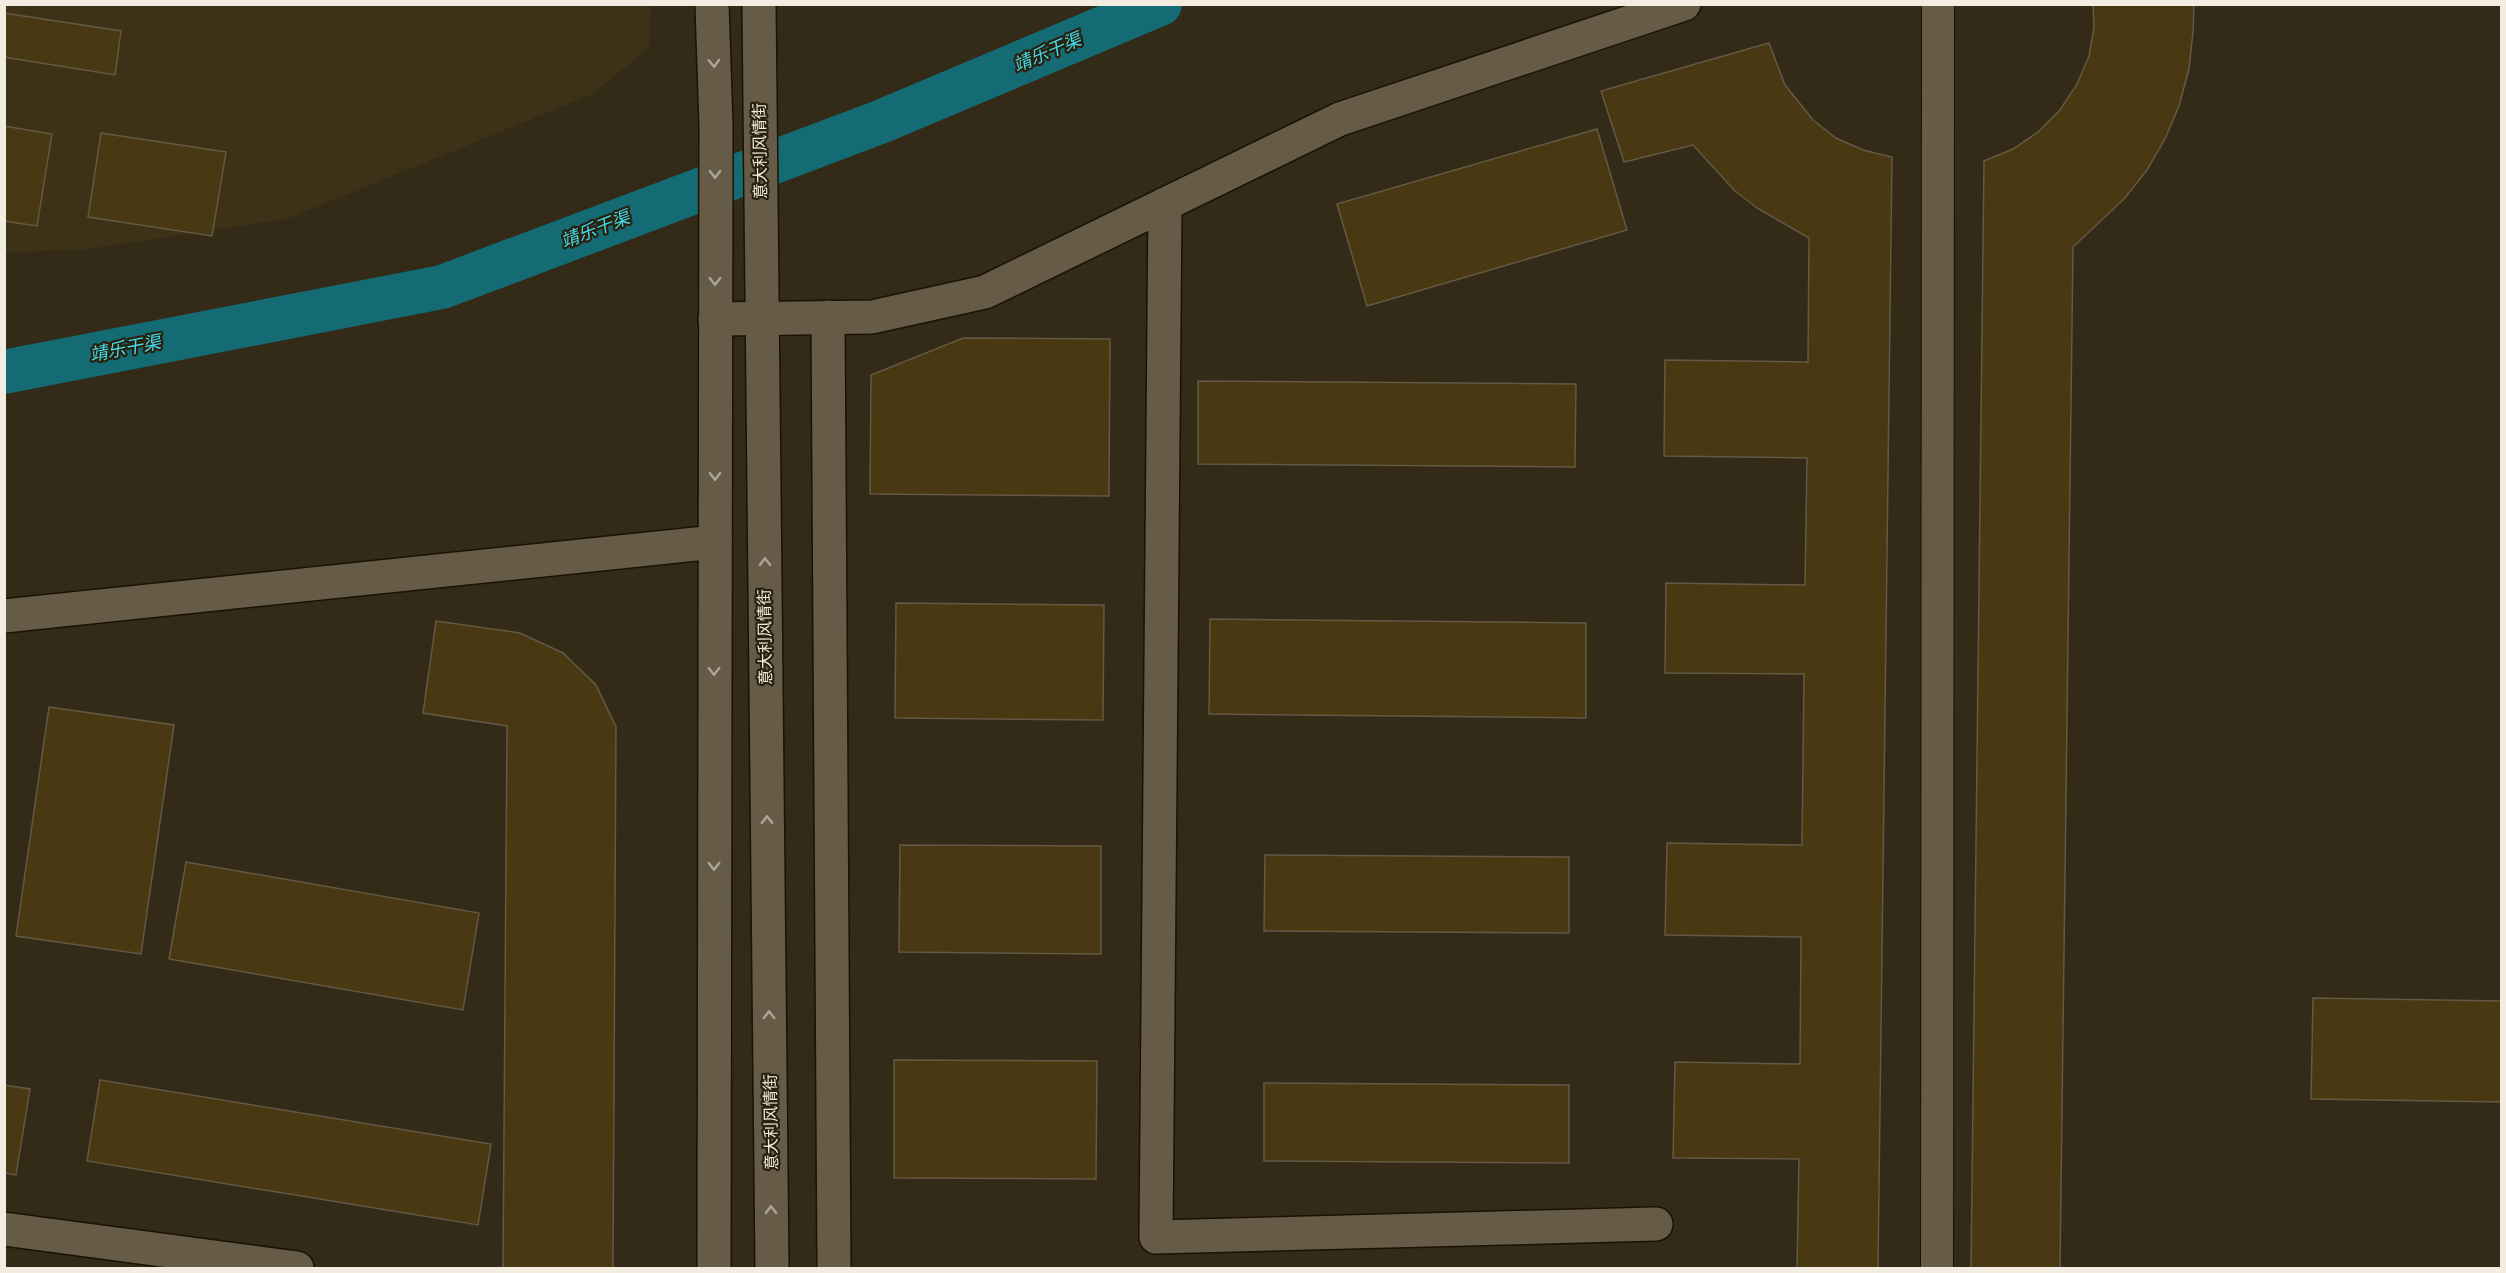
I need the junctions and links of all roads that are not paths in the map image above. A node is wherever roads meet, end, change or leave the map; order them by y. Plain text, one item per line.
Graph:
1 (712, 4) edge
2 (759, 4) edge
3 (1684, 4) edge
4 (1938, 4) edge
5 (1166, 204) junction
6 (828, 317) junction
7 (762, 318) junction
8 (715, 319) junction
9 (715, 542) junction
10 (4, 616) edge
11 (1656, 1224) dead end
12 (4, 1229) edge
13 (297, 1269) edge
14 (714, 1269) edge
15 (772, 1269) edge
16 (834, 1269) edge
17 (1937, 1269) edge

1 -> 8 street
2 - 7 street, 意大利风情街
3 - 5 street
4 - 17 street
5 - 6 street
5 - 11 street
6 - 7 street
6 - 16 street
7 - 8 street
15 -> 7 street, 意大利风情街
8 -> 9 street
9 - 10 street
9 -> 14 street
12 - 13 street

